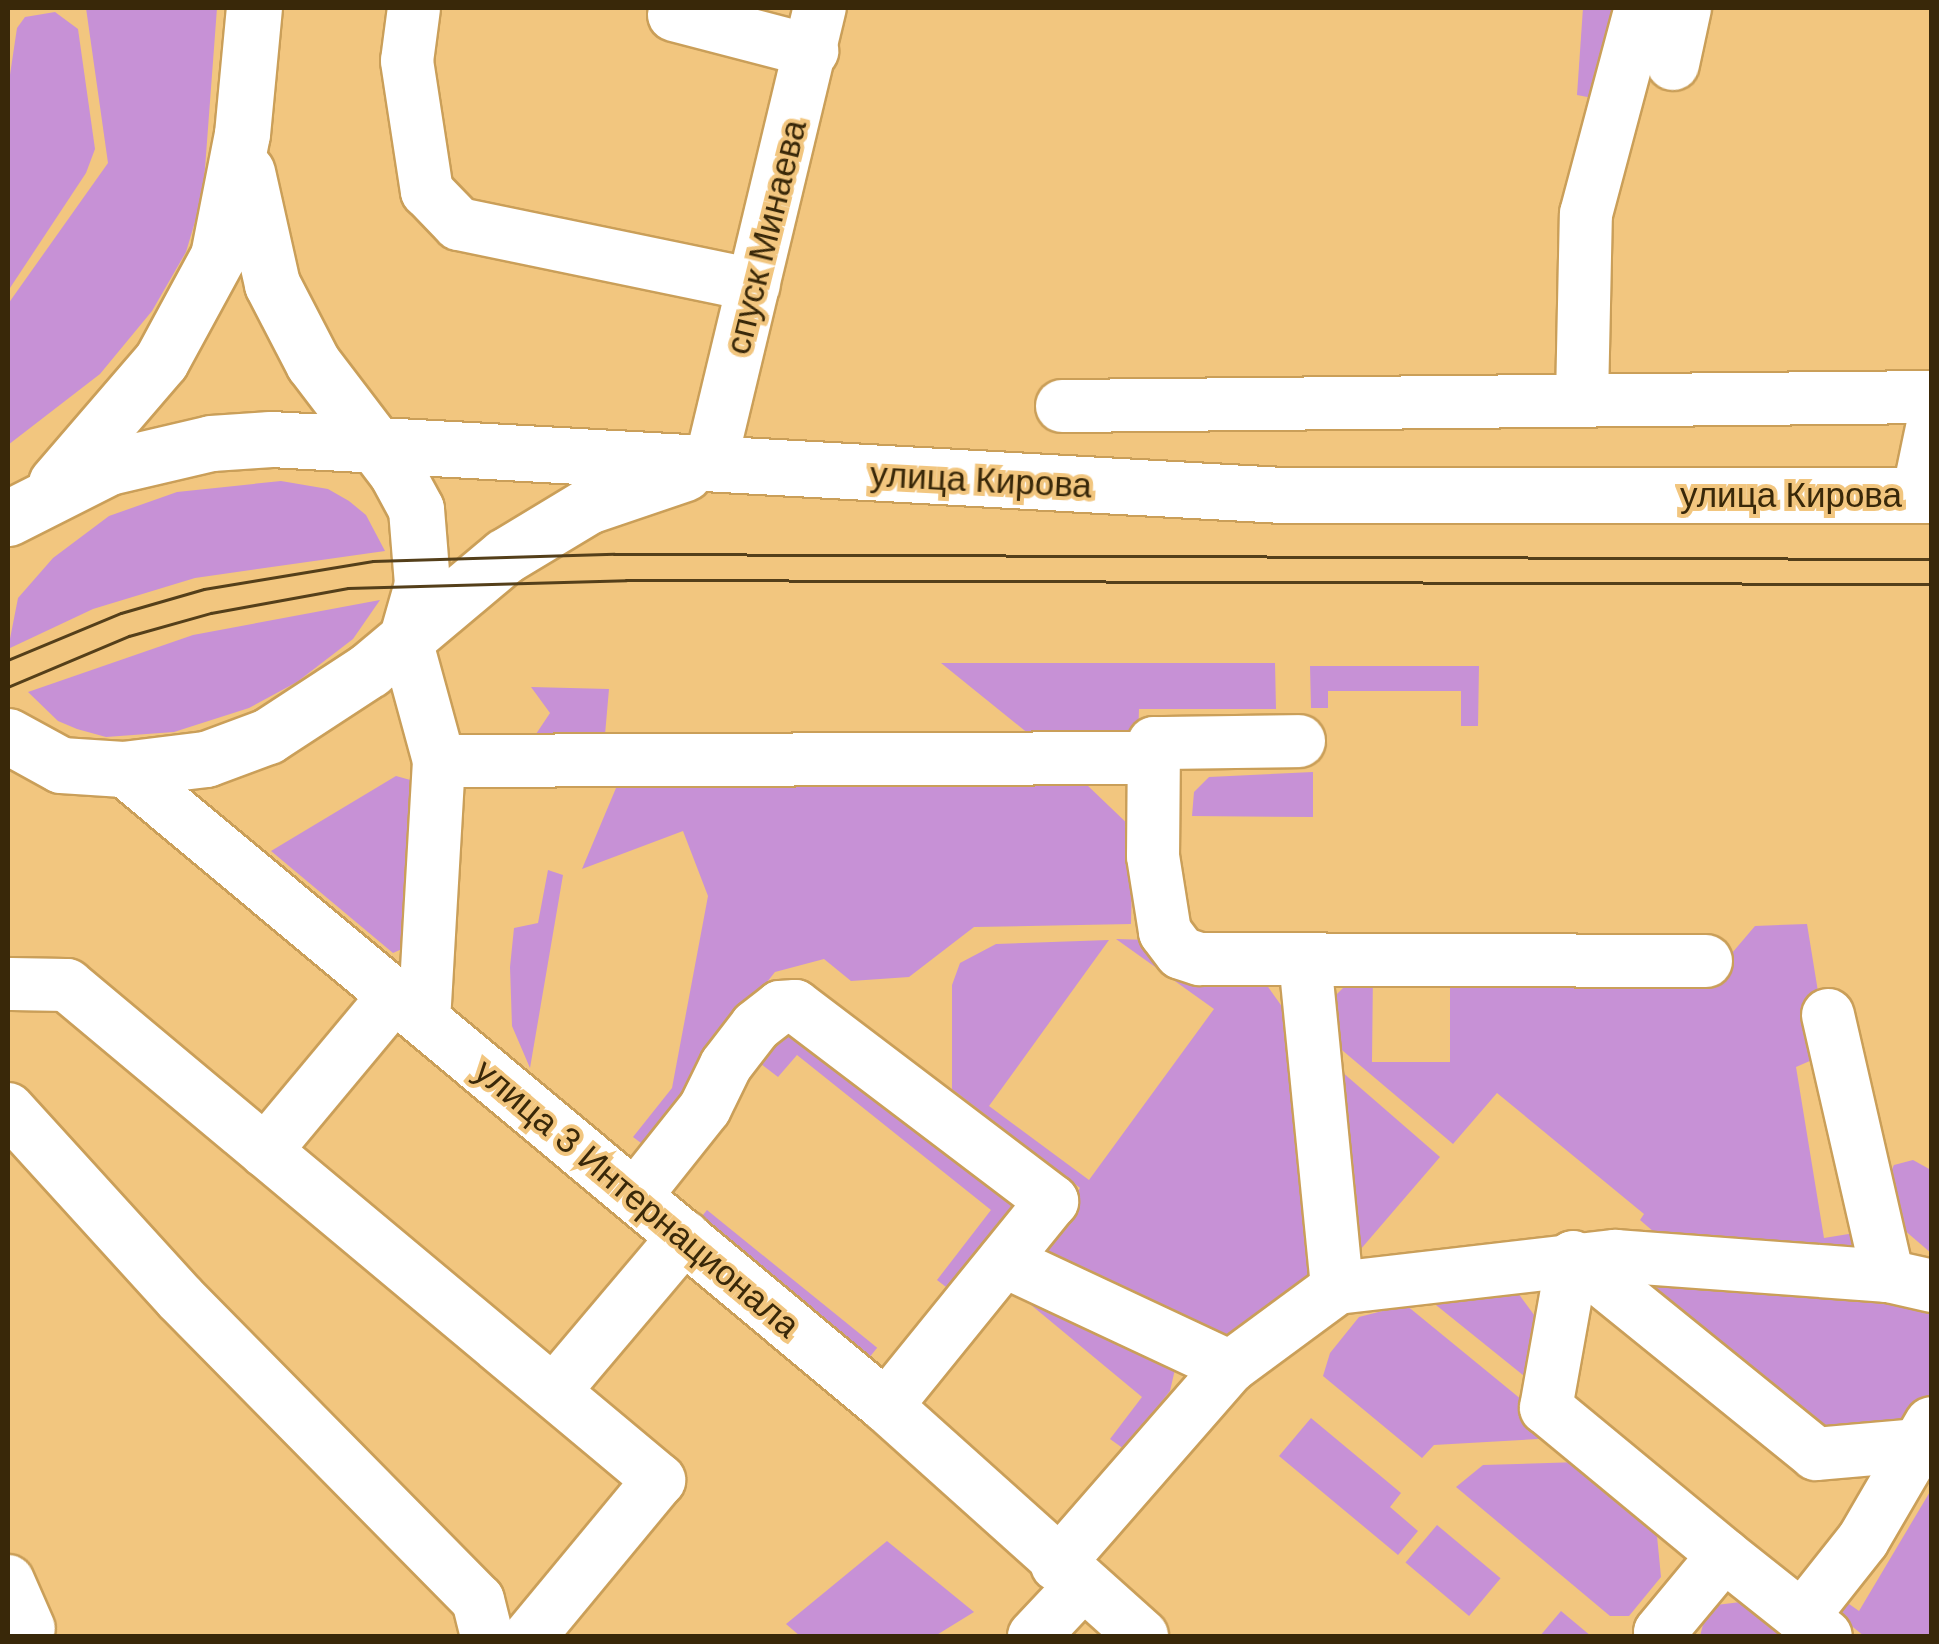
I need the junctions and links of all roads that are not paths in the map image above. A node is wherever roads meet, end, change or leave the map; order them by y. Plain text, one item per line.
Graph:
1 (254, 8) edge
2 (414, 8) edge
3 (1641, 8) edge
4 (1685, 8) edge
5 (674, 15) dead end
6 (816, 29) edge
7 (1674, 64) dead end
8 (242, 134) junction
9 (754, 285) junction
10 (1932, 397) edge
11 (1582, 400) junction
12 (1062, 406) dead end
13 (1932, 428) edge
14 (368, 441) junction
15 (710, 465) junction
16 (1925, 495) edge
17 (19, 516) edge
18 (406, 640) junction
19 (8, 736) edge
20 (1299, 741) dead end
21 (1154, 758) junction
22 (439, 760) junction
23 (61, 765) junction
24 (123, 769) junction
25 (8, 770) edge
26 (1305, 960) junction
27 (1706, 960) dead end
28 (8, 984) edge
29 (410, 1007) junction
30 (1828, 1015) dead end
31 (8, 1109) edge
32 (264, 1151) junction
33 (635, 1196) junction
34 (684, 1238) junction
35 (1573, 1257) junction
36 (1004, 1262) junction
37 (1910, 1281) edge
38 (1337, 1288) junction
39 (1230, 1368) junction
40 (554, 1391) junction
41 (886, 1406) junction
42 (1925, 1434) edge
43 (1724, 1555) junction
44 (1069, 1576) junction
45 (8, 1581) edge
46 (1814, 1627) edge
47 (28, 1634) edge
48 (487, 1636) edge
49 (530, 1636) edge
50 (1034, 1636) edge
51 (1142, 1636) edge
52 (1664, 1636) edge

1 - 8 main road
2 - 9 street
3 - 11 street
4 - 7 street
5 - 6 street
6 - 9 street, спуск Минаева
8 - 14 main road
8 - 17 main road
9 - 15 street, спуск Минаева
10 - 11 street
11 - 12 street
13 - 16 street
14 - 15 main road, улица Кирова
14 - 17 main road, улица Кирова
14 - 18 main road
15 - 16 main road, улица Кирова
15 - 18 main road
18 - 22 street
18 - 24 main road
19 - 23 main road
20 - 21 street
21 - 22 street
21 - 26 street
22 - 29 street
23 - 24 main road
23 - 25 main road
24 - 29 street, улица 3 Интернационала
26 - 27 street
26 - 38 street
28 - 32 street
29 - 32 street
29 - 33 street, улица 3 Интернационала
30 - 37 street
31 - 48 street
32 - 40 street
33 - 34 street, улица 3 Интернационала
33 - 36 street
34 - 40 street
34 - 41 street, улица 3 Интернационала
35 - 37 street
35 - 38 street
35 - 42 street
35 - 43 street
36 - 39 street
36 - 41 street
38 - 39 street
39 - 44 street
40 - 49 street
41 - 44 street, улица 3 Интернационала
42 - 46 street
43 - 46 street
43 - 52 street
44 - 50 street
44 - 51 street, улица 3 Интернационала
45 - 47 street

